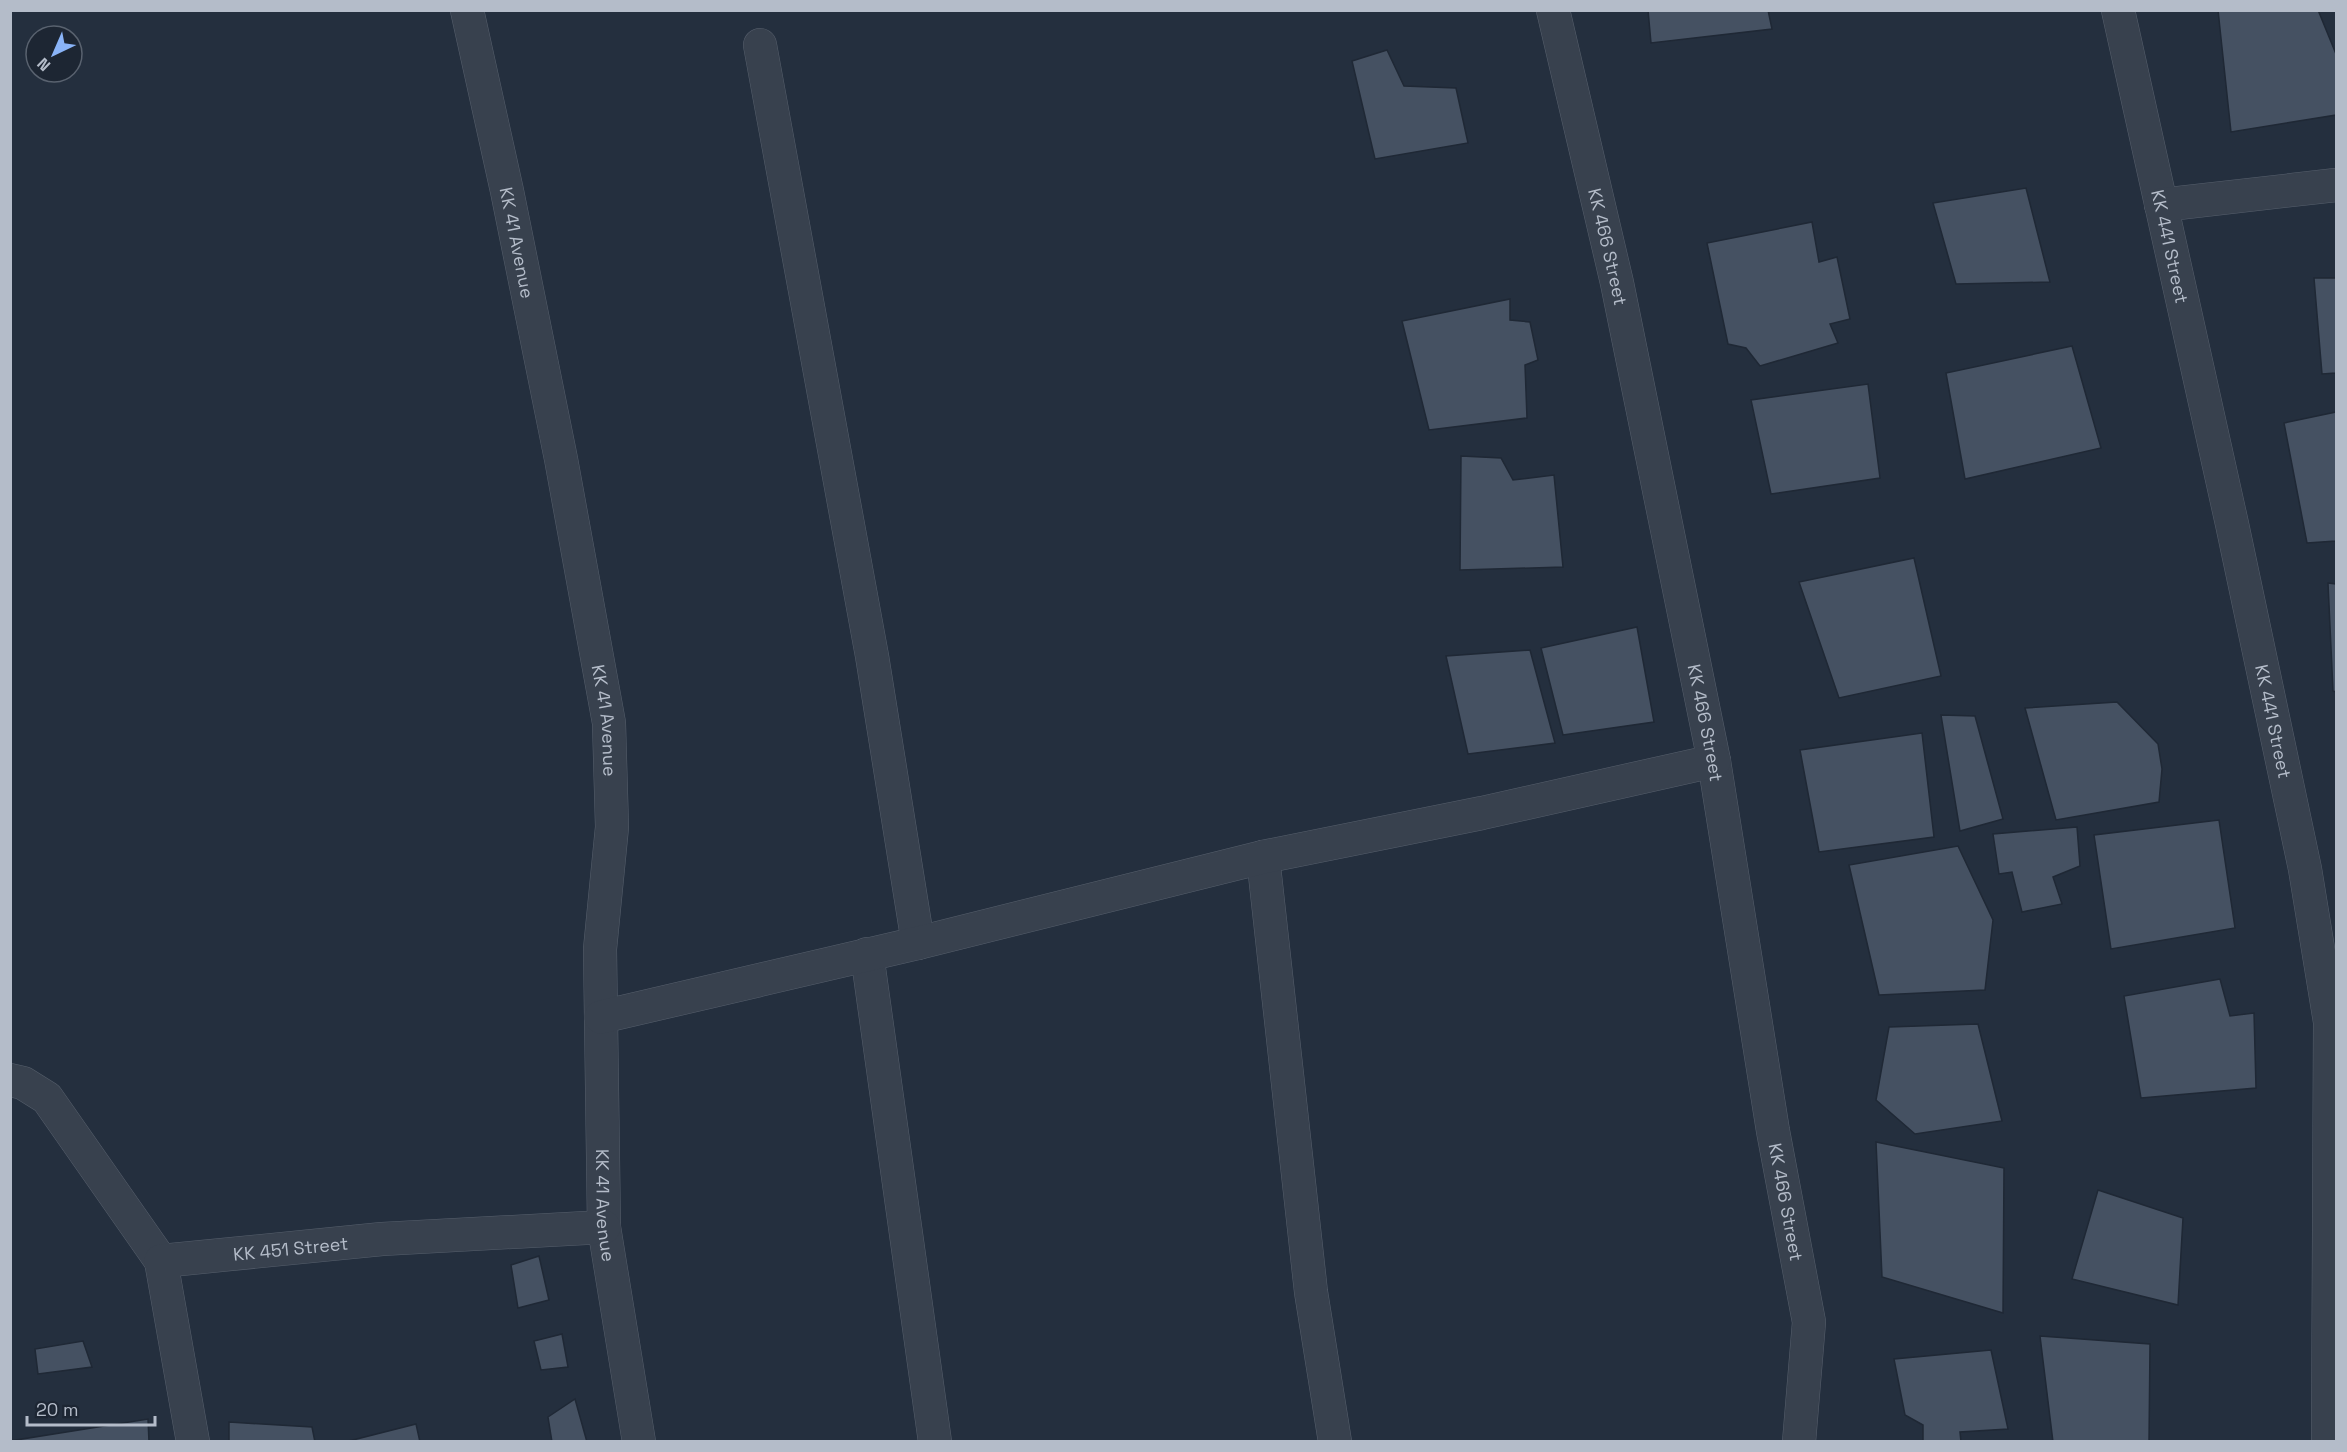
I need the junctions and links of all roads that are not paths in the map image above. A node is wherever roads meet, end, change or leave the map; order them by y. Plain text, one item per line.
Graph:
1 (467, 10) edge
2 (1553, 10) edge
3 (2118, 10) edge
4 (760, 45) dead end
5 (2337, 185) edge
6 (2161, 205) junction
7 (1714, 761) junction
8 (1263, 856) junction
9 (918, 943) junction
10 (867, 954) junction
11 (601, 1017) junction
12 (10, 1080) edge
13 (604, 1227) junction
14 (161, 1261) junction
15 (193, 1442) edge
16 (639, 1442) edge
17 (935, 1442) edge
18 (1335, 1442) edge
19 (1799, 1442) edge
20 (2328, 1442) edge

1 - 11 street, KK 41 Avenue
2 - 7 street, KK 466 Street
3 - 6 street, KK 441 Street
4 - 9 street
5 - 6 street
6 - 20 street, KK 441 Street
7 - 8 street
7 - 19 street, KK 466 Street
8 - 9 street
8 - 18 street
9 - 10 street
10 - 11 street
10 - 17 street
11 - 13 street, KK 41 Avenue
12 - 14 street
13 - 14 street, KK 451 Street
13 - 16 street, KK 41 Avenue
14 - 15 street

